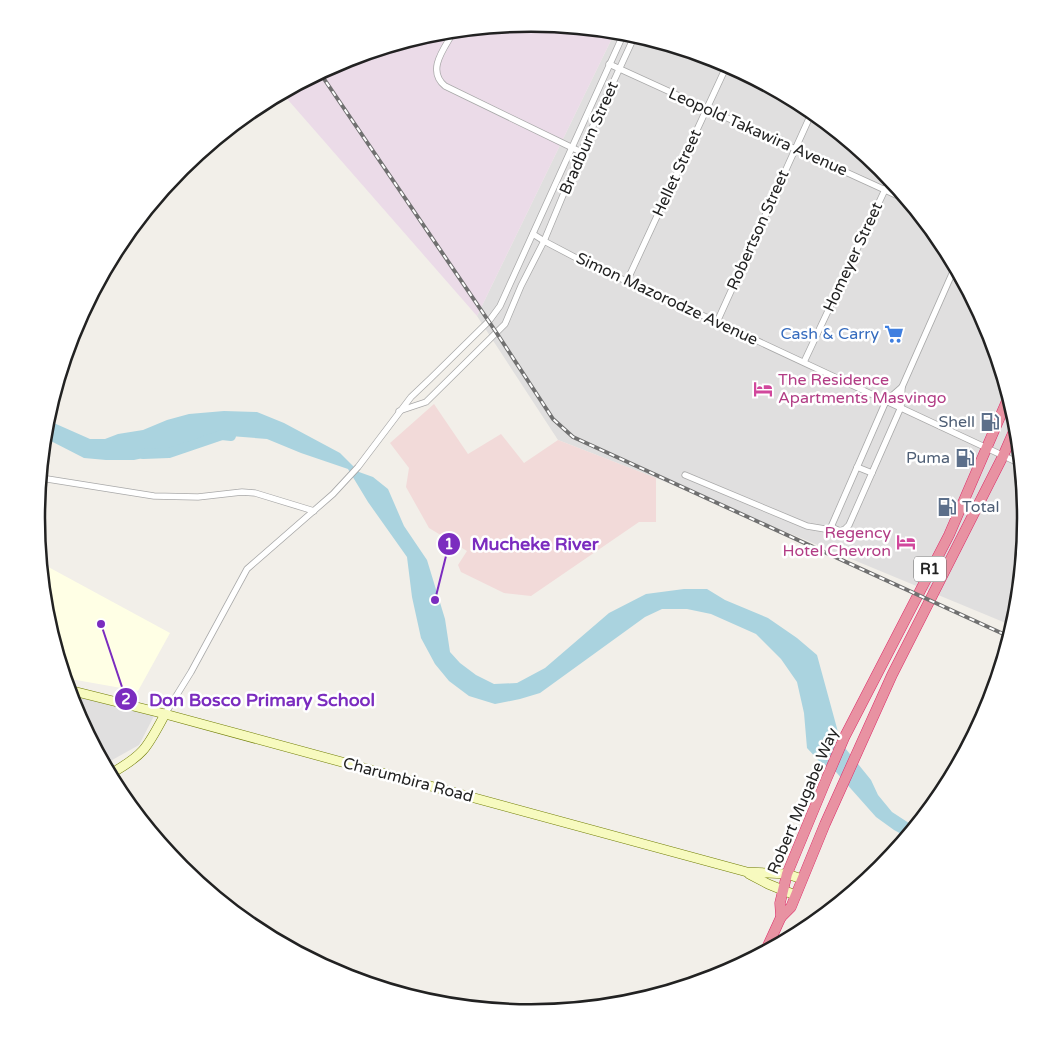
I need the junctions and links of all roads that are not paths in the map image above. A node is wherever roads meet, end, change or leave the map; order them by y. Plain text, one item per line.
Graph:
1 (450, 40) edge
2 (620, 41) edge
3 (632, 43) edge
4 (610, 64) junction
5 (620, 69) junction
6 (724, 72) edge
7 (707, 109) junction
8 (809, 119) edge
9 (572, 147) junction
10 (795, 149) junction
11 (581, 152) junction
12 (886, 187) edge
13 (885, 190) junction
14 (893, 193) edge
15 (533, 234) junction
16 (544, 241) junction
17 (951, 275) edge
18 (627, 281) junction
19 (717, 322) junction
20 (804, 362) junction
21 (902, 387) junction
22 (886, 400) junction
23 (901, 407) junction
24 (1004, 407) edge
25 (399, 411) junction
26 (1011, 440) edge
27 (985, 448) junction
28 (1004, 456) junction
29 (1014, 460) edge
30 (858, 467) junction
31 (872, 473) junction
32 (685, 475) dead end
33 (48, 479) edge
34 (314, 511) junction
35 (831, 527) junction
36 (77, 692) edge
37 (165, 714) junction
38 (116, 770) edge
39 (747, 872) junction
40 (787, 874) junction
41 (802, 880) junction
42 (782, 891) junction
43 (795, 895) junction
44 (781, 917) junction
45 (770, 941) edge

1 - 9 street
2 - 4 street, Bradburn Street
3 - 5 street, Bradburn Street
4 - 5 street, Leopold Takawira Avenue
4 - 9 street, Bradburn Street
5 - 7 street, Leopold Takawira Avenue
5 - 11 street, Bradburn Street
6 - 7 street, Hellet Street
7 - 10 street, Leopold Takawira Avenue
7 - 18 street, Hellet Street
8 - 10 street, Robertson Street
9 - 11 street
9 - 15 street, Bradburn Street
10 - 13 street, Leopold Takawira Avenue
10 - 19 street, Robertson Street
11 - 16 street, Bradburn Street
12 - 13 street, Homeyer Street
13 - 14 street, Leopold Takawira Avenue
13 - 20 street, Homeyer Street
15 - 16 street, Simon Mazorodze Avenue
15 - 25 street, Bradburn Street
16 - 18 street, Simon Mazorodze Avenue
16 - 25 street, Bradburn Street
17 - 21 street
18 - 19 street, Simon Mazorodze Avenue
19 - 20 street, Simon Mazorodze Avenue
20 - 22 street, Simon Mazorodze Avenue
21 - 22 street
21 - 23 street
22 - 23 street, Simon Mazorodze Avenue
22 - 30 street
23 - 27 street, Simon Mazorodze Avenue
23 - 31 street
24 - 27 highway, Robert Mugabe Way / R1
25 - 34 street, Bradburn Street
26 - 28 highway, Robert Mugabe Way / R1
27 - 28 street, Simon Mazorodze Avenue
27 - 40 highway, Robert Mugabe Way / R1
28 - 29 street, Simon Mazorodze Avenue
28 - 41 highway, Robert Mugabe Way / R1
30 - 31 street
30 - 35 street
31 - 35 street
32 - 35 street
33 - 34 street
34 - 37 street, Bradburn Street
36 - 37 street, Charumbira Road
37 - 38 street
37 - 39 street, Charumbira Road
39 - 40 street, Charumbira Road
39 - 42 street, Charumbira Road
40 - 41 street, Charumbira Road
40 - 42 highway, Robert Mugabe Way / R1
41 - 43 highway, Robert Mugabe Way / R1
42 - 43 street, Charumbira Road
42 - 44 highway, Robert Mugabe Way / R1
43 - 44 highway, Robert Mugabe Way / R1
44 - 45 highway, R1

